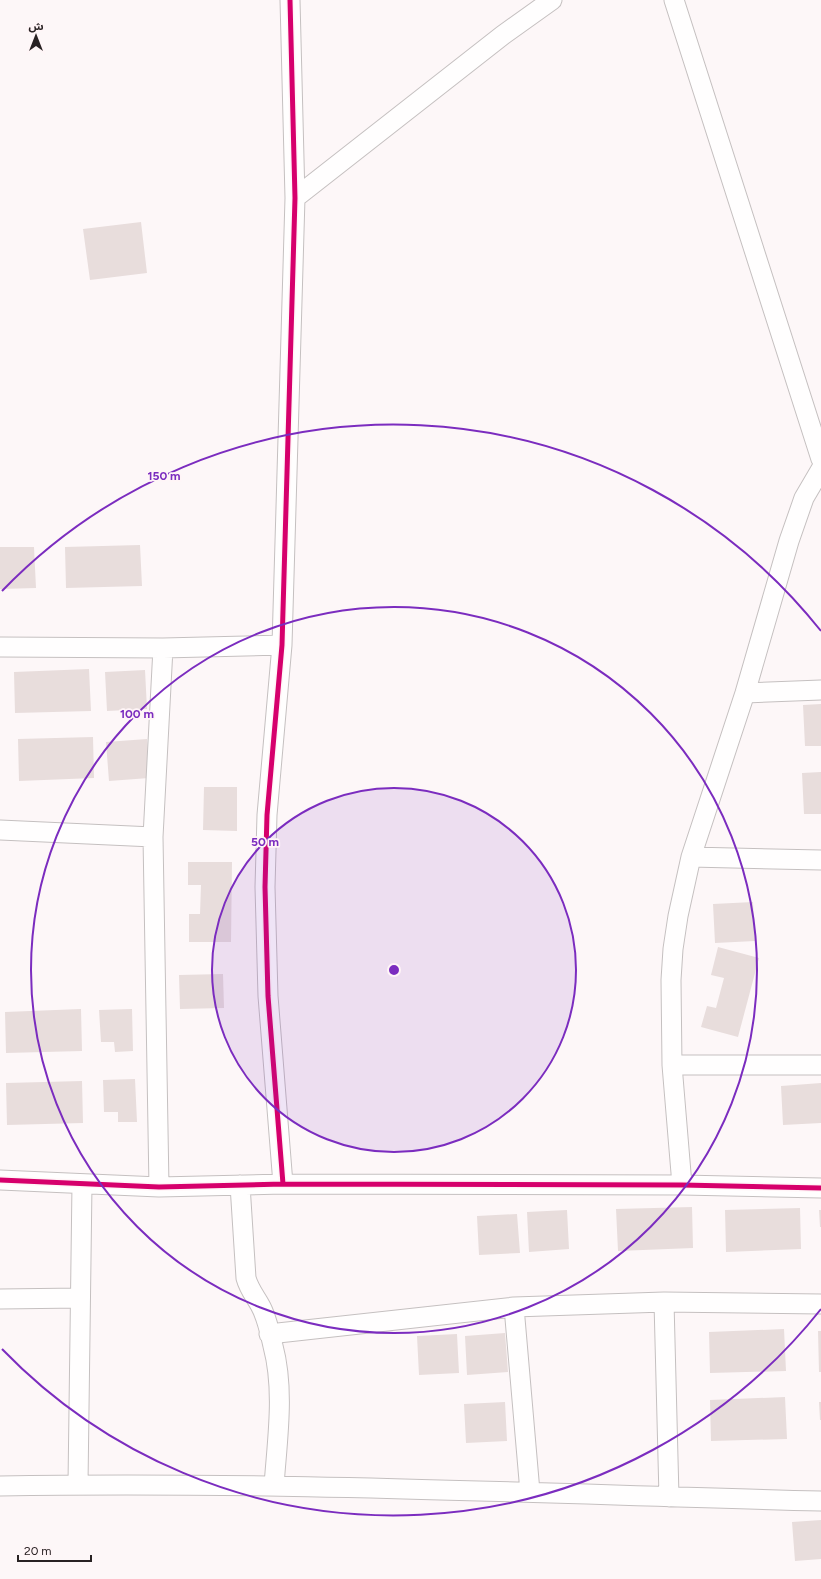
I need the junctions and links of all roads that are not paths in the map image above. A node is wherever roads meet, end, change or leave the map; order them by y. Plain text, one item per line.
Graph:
1 (290, 0) edge
2 (552, 0) edge
3 (674, 0) edge
4 (295, 198) junction
5 (821, 459) edge
6 (821, 469) edge
7 (282, 645) junction
8 (0, 647) edge
9 (163, 648) junction
10 (821, 690) edge
11 (745, 693) junction
12 (0, 830) edge
13 (153, 837) junction
14 (691, 857) junction
15 (821, 860) edge
16 (672, 1064) junction
17 (821, 1066) edge
18 (0, 1180) edge
19 (82, 1184) junction
20 (283, 1184) junction
21 (240, 1185) junction
22 (682, 1185) junction
23 (159, 1187) junction
24 (821, 1188) edge
25 (80, 1298) junction
26 (0, 1299) edge
27 (664, 1302) junction
28 (821, 1304) edge
29 (514, 1307) junction
30 (270, 1334) junction
31 (78, 1484) junction
32 (0, 1486) edge
33 (274, 1486) junction
34 (530, 1492) junction
35 (669, 1497) junction
36 (821, 1501) edge

1 - 4 street
2 - 4 street
3 - 5 street
4 - 7 street
6 - 11 street
7 - 9 street
7 - 20 street
8 - 9 street
9 - 13 street
10 - 11 street
11 - 14 street
12 - 13 street
13 - 23 street
14 - 15 street
14 - 16 street
16 - 17 street
16 - 22 street
18 - 19 street
19 - 23 street
19 - 25 street
20 - 21 street
20 - 22 street
21 - 23 street
21 - 30 street
22 - 24 street
25 - 26 street
25 - 31 street
27 - 28 street
27 - 29 street
27 - 35 street
29 - 30 street
29 - 34 street
30 - 33 street
31 - 32 street
31 - 33 street
33 - 34 street
34 - 35 street
35 - 36 street

